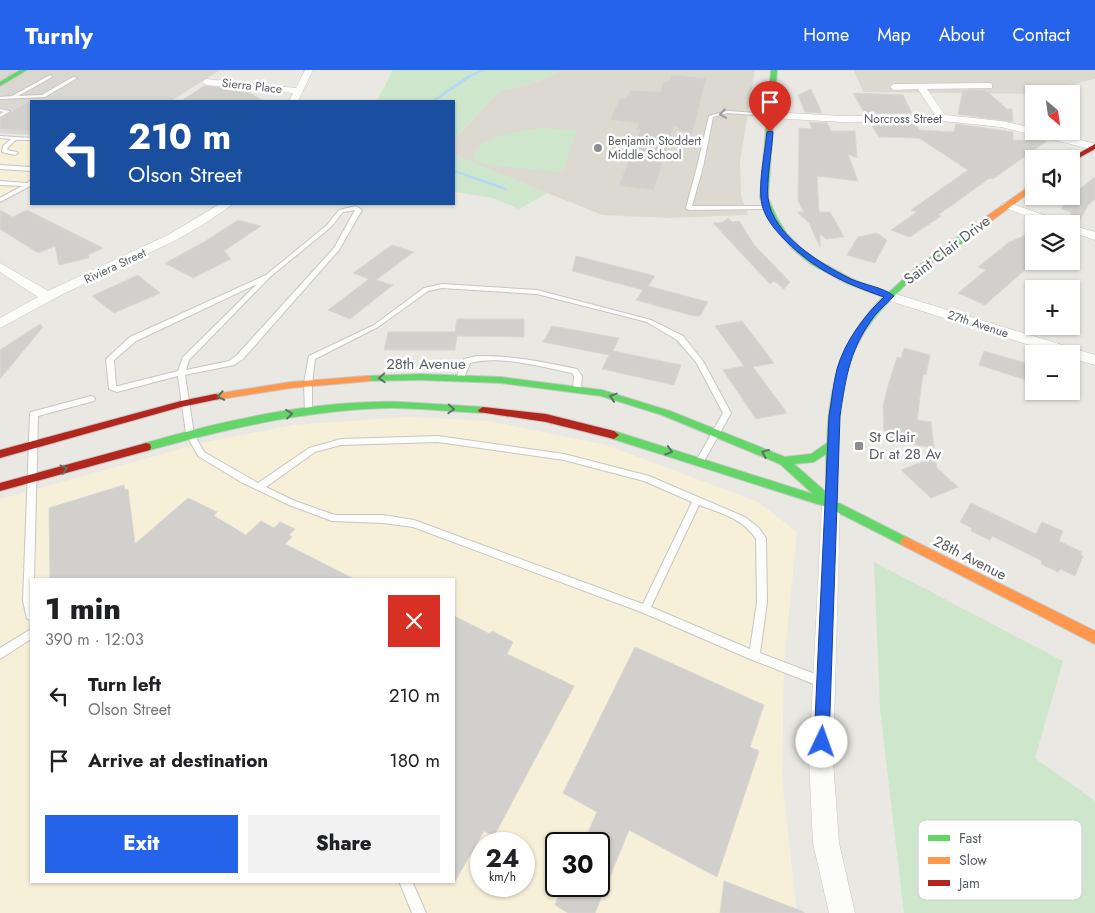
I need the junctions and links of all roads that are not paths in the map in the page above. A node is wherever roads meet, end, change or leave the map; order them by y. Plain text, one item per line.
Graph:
1 (24, 70) edge
2 (309, 70) edge
3 (774, 70) edge
4 (50, 76) dead end
5 (75, 78) dead end
6 (206, 82) dead end
7 (0, 84) edge
8 (989, 86) dead end
9 (921, 87) junction
10 (894, 88) dead end
11 (298, 91) junction
12 (12, 97) junction
13 (0, 98) edge
14 (294, 100) edge
15 (0, 110) edge
16 (0, 116) edge
17 (771, 116) junction
18 (942, 118) junction
19 (1025, 129) edge
20 (0, 137) edge
21 (15, 138) junction
22 (30, 139) edge
23 (1069, 140) edge
24 (1095, 147) edge
25 (15, 153) dead end
26 (1080, 155) edge
27 (0, 167) edge
28 (30, 169) edge
29 (0, 183) edge
30 (29, 184) edge
31 (1025, 192) edge
32 (0, 200) edge
33 (225, 205) edge
34 (1007, 205) junction
35 (766, 208) junction
36 (1035, 215) edge
37 (1080, 231) edge
38 (1095, 236) edge
39 (0, 267) edge
40 (268, 276) junction
41 (890, 296) junction
42 (48, 297) junction
43 (0, 324) edge
44 (1095, 360) edge
45 (182, 373) junction
46 (460, 378) junction
47 (308, 383) junction
48 (577, 389) junction
49 (91, 399) dead end
50 (185, 403) junction
51 (308, 412) junction
52 (716, 432) junction
53 (190, 434) junction
54 (33, 444) junction
55 (833, 444) junction
56 (0, 454) edge
57 (700, 461) junction
58 (784, 461) junction
59 (32, 478) junction
60 (0, 487) edge
61 (259, 487) junction
62 (697, 501) junction
63 (831, 504) junction
64 (645, 609) junction
65 (30, 611) edge
66 (30, 634) edge
67 (1095, 638) edge
68 (0, 654) edge
69 (754, 656) junction
70 (824, 683) junction
71 (406, 883) edge
72 (419, 913) edge
73 (842, 913) edge

1 - 7 street
2 - 11 street
3 - 17 street
4 - 12 lane
5 - 12 lane
6 - 11 street, Sierra Place
8 - 9 street
9 - 10 street
9 - 18 street
11 - 14 street
12 - 13 lane
15 - 16 lane
17 - 18 street, Norcross Street
17 - 35 street
17 -> 35 lane
18 - 19 street, Norcross Street
20 - 21 lane
21 - 22 lane
21 - 25 lane
23 - 24 street, Norcross Street
24 - 26 street
27 - 28 lane
29 - 30 lane
30 - 32 lane
31 - 34 street, Saint Clair Drive
33 - 42 street, Riviera Street
34 - 36 street
34 - 41 street, Saint Clair Drive
35 - 41 street
37 - 38 street
39 - 42 street
40 - 45 lane
40 - 45 lane
40 - 45 lane
41 - 44 street, 27th Avenue
41 - 55 street, Saint Clair Drive
42 - 43 street, Riviera Street
45 - 50 lane
46 -> 47 street, 28th Avenue
46 - 48 street, 28th Avenue
46 - 48 lane
47 -> 50 street, 28th Avenue
47 - 51 lane
47 - 52 lane
52 -> 48 street, 28th Avenue
49 - 54 lane
50 - 53 lane
50 - 54 street, 28th Avenue
53 -> 51 street, 28th Avenue
51 -> 57 street, 28th Avenue
52 - 57 lane
58 -> 52 street, 28th Avenue
59 -> 53 street, 28th Avenue
53 - 61 lane
54 - 56 street, 28th Avenue
54 - 59 lane
55 - 58 street
55 - 63 street, Saint Clair Drive
57 - 63 street, 28th Avenue
58 - 63 street, 28th Avenue
59 - 60 street, 28th Avenue
59 - 65 lane
61 - 62 lane
61 - 64 lane
62 - 64 lane
62 - 69 lane
63 - 67 street, 28th Avenue
63 - 70 street, Saint Clair Drive
64 - 69 lane
66 - 68 lane
69 - 70 lane
70 - 73 street, Saint Clair Drive
71 - 72 lane

